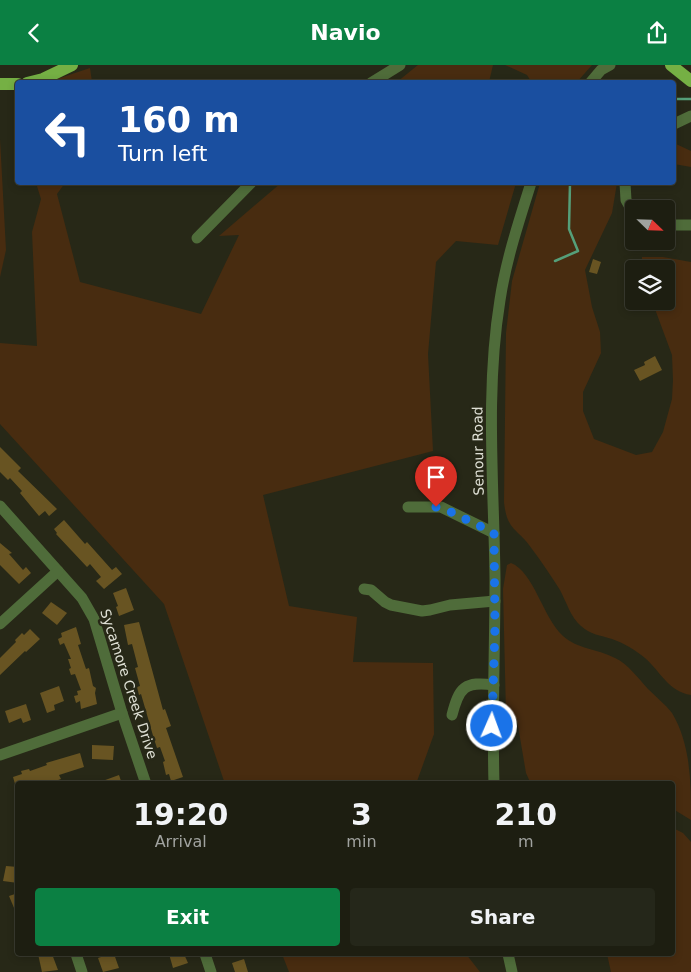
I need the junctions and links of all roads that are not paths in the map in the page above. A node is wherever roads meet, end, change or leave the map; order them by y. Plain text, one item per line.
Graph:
1 (72, 65) edge
2 (400, 65) edge
3 (610, 65) edge
4 (671, 65) edge
5 (39, 80) edge
6 (377, 80) edge
7 (593, 80) edge
8 (691, 81) edge
9 (15, 83) edge
10 (0, 84) edge
11 (691, 116) edge
12 (676, 123) edge
13 (249, 185) edge
14 (529, 185) edge
15 (625, 185) edge
16 (626, 200) edge
17 (675, 225) edge
18 (691, 225) edge
19 (197, 238) dead end
20 (0, 506) edge
21 (408, 507) dead end
22 (494, 533) junction
23 (58, 571) junction
24 (364, 589) dead end
25 (495, 601) junction
26 (0, 624) edge
27 (494, 685) junction
28 (122, 713) junction
29 (452, 715) dead end
30 (0, 755) edge
31 (145, 781) edge
32 (494, 781) edge
33 (77, 956) edge
34 (206, 956) edge
35 (508, 956) edge
36 (82, 972) edge
37 (211, 972) edge
38 (512, 972) edge

1 - 5 main road
2 - 6 street
3 - 7 street
4 - 8 main road
9 - 10 main road
11 - 12 street
13 - 19 street
14 - 22 street, Senour Road
15 - 16 street
17 - 18 street
20 - 23 street, Sycamore Creek Drive
21 - 22 street
22 - 25 street, Senour Road
23 - 26 street
23 - 28 street, Sycamore Creek Drive
24 - 25 street
25 - 27 street, Senour Road
27 - 29 street
27 - 32 street, Senour Road
28 - 30 street
28 - 31 street, Sycamore Creek Drive
33 - 36 street
34 - 37 street
35 - 38 street

